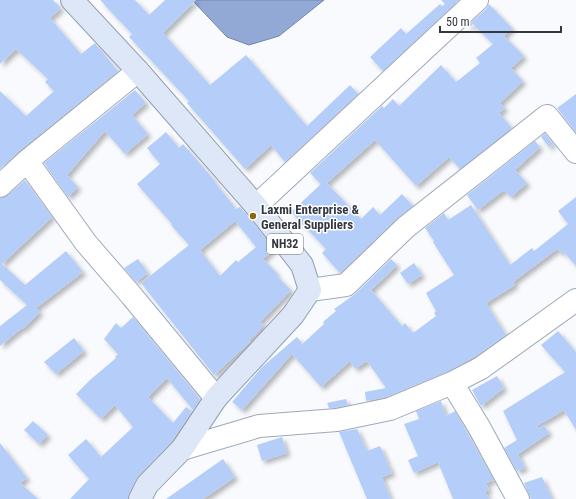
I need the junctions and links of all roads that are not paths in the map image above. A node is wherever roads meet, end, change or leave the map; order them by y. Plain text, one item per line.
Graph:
1 (72, 0) edge
2 (477, 0) edge
3 (138, 71) junction
4 (576, 152) edge
5 (27, 161) junction
6 (0, 186) edge
7 (256, 206) junction
8 (310, 290) junction
9 (576, 300) edge
10 (452, 383) junction
11 (216, 398) junction
12 (182, 449) junction
13 (140, 499) edge
14 (518, 499) edge

1 - 3 main road, NH32
2 - 7 street
3 - 5 street
3 - 7 main road, NH32
4 - 8 street
5 - 6 street
5 - 11 street
7 - 8 main road, NH32
8 - 11 main road
9 - 10 street
10 - 12 street
10 - 14 street
11 - 12 main road
12 - 13 main road

